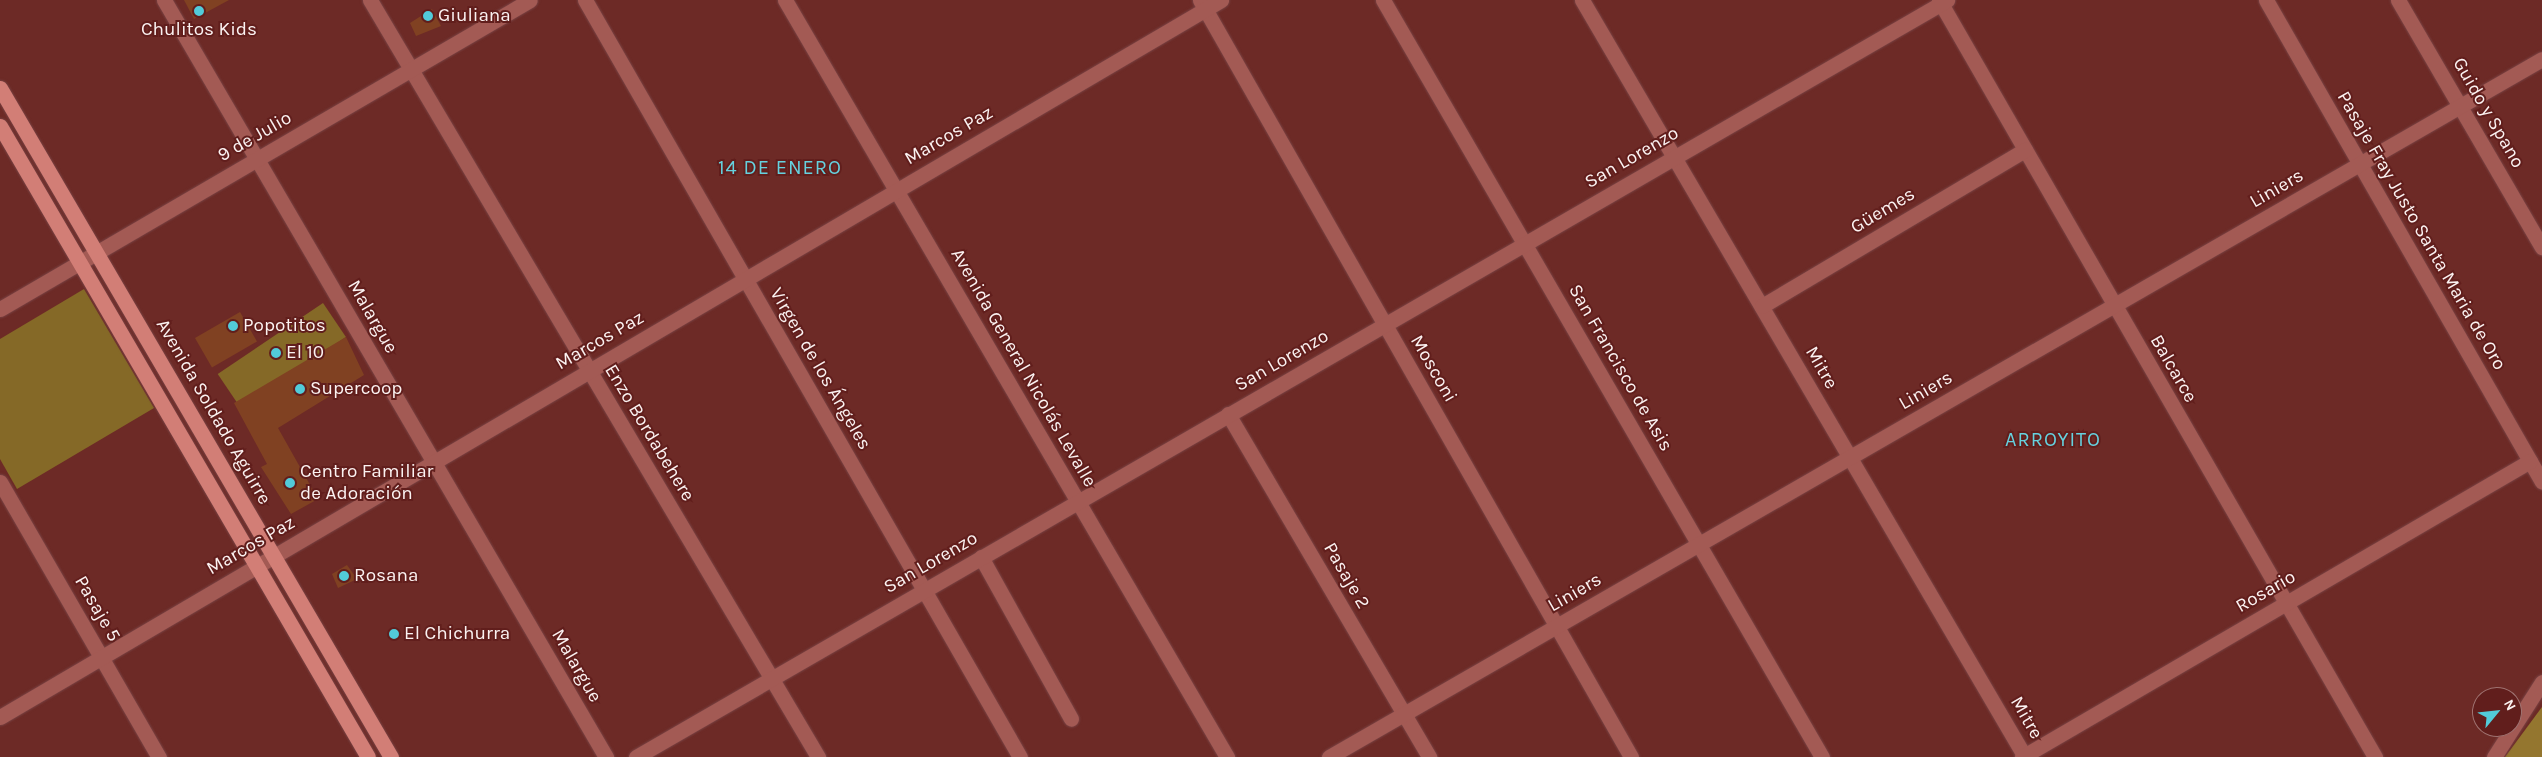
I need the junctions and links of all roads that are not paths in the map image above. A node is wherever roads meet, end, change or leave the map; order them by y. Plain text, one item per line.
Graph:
1 (164, 0) edge
2 (370, 0) edge
3 (530, 0) edge
4 (585, 0) edge
5 (785, 0) edge
6 (1221, 0) edge
7 (1383, 0) edge
8 (1582, 0) edge
9 (2266, 0) edge
10 (2398, 0) edge
11 (1942, 1) edge
12 (1202, 5) edge
13 (2542, 59) edge
14 (411, 69) junction
15 (0, 88) edge
16 (2461, 106) junction
17 (0, 126) edge
18 (2025, 150) junction
19 (1674, 157) junction
20 (257, 159) junction
21 (2360, 164) junction
22 (896, 190) junction
23 (1525, 244) junction
24 (2542, 247) edge
25 (96, 253) junction
26 (80, 262) junction
27 (745, 279) junction
28 (1762, 306) junction
29 (2114, 306) junction
30 (0, 309) edge
31 (1384, 325) junction
32 (589, 371) junction
33 (1228, 414) junction
34 (1850, 457) junction
35 (2530, 461) junction
36 (434, 462) junction
37 (0, 482) edge
38 (2542, 482) edge
39 (1078, 501) junction
40 (1699, 544) junction
41 (274, 556) junction
42 (981, 557) junction
43 (257, 566) junction
44 (924, 590) junction
45 (2284, 604) junction
46 (1556, 626) junction
47 (101, 657) junction
48 (773, 679) junction
49 (2542, 682) edge
50 (1404, 714) junction
51 (0, 717) edge
52 (1071, 719) dead end
53 (2024, 756) edge
54 (158, 757) edge
55 (368, 757) edge
56 (391, 757) edge
57 (606, 757) edge
58 (636, 757) edge
59 (818, 757) edge
60 (1020, 757) edge
61 (1227, 757) edge
62 (1329, 757) edge
63 (1429, 757) edge
64 (1631, 757) edge
65 (1822, 757) edge
66 (2375, 757) edge
67 (2494, 757) edge

1 - 20 street, Malargue
2 - 14 street, Enzo Bordabehere
3 - 14 street, 9 de Julio
4 - 27 street, Virgen de los Ángeles
5 - 22 street, Avenida General Nicolás Levalle
6 - 12 street, Marcos Paz
7 - 23 street, San Francisco de Asis
8 - 19 street, Mitre
9 - 21 street, Pasaje Fray Justo Santa Maria de Oro
10 - 16 street, Guido y Spano
11 - 18 street, Balcarce
11 - 19 street, San Lorenzo
12 - 22 street, Marcos Paz
12 - 31 street, Mosconi
13 - 16 street, Liniers
14 - 20 street, 9 de Julio
14 - 32 street, Enzo Bordabehere
15 - 25 main road, Avenida Soldado Aguirre
16 - 21 street, Liniers
16 - 24 street, Guido y Spano
17 - 26 main road, Avenida Soldado Aguirre
18 - 28 street, Güemes
18 - 29 street, Balcarce
19 - 23 street, San Lorenzo
19 - 28 street, Mitre
20 - 25 street, 9 de Julio
20 - 36 street, Malargue
21 - 29 street, Liniers
21 - 35 street, Pasaje Fray Justo Santa Maria de Oro
22 - 27 street, Marcos Paz
22 - 39 street, Avenida General Nicolás Levalle
23 - 31 street, San Lorenzo
23 - 40 street, San Francisco de Asis
25 - 26 street, 9 de Julio
25 - 41 main road, Avenida Soldado Aguirre
26 - 30 street, 9 de Julio
26 - 43 main road, Avenida Soldado Aguirre
27 - 32 street, Marcos Paz
27 - 44 street, Virgen de los Ángeles
28 - 34 street, Mitre
29 - 34 street, Liniers
29 - 45 street, Balcarce
31 - 33 street, San Lorenzo
31 - 46 street, Mosconi
32 - 36 street, Marcos Paz
32 - 48 street, Enzo Bordabehere
33 - 39 street, San Lorenzo
33 - 50 street, Pasaje 2
34 - 40 street, Liniers
34 - 53 street, Mitre
35 - 38 street, Pasaje Fray Justo Santa Maria de Oro
35 - 45 street, Rosario
36 - 41 street, Marcos Paz
36 - 57 street, Malargue
37 - 47 street, Pasaje 5
39 - 42 street, San Lorenzo
39 - 61 street, Avenida General Nicolás Levalle
40 - 46 street, Liniers
40 - 65 street, San Francisco de Asis
41 - 43 street, Marcos Paz
41 - 56 main road, Avenida Soldado Aguirre
42 - 44 street, San Lorenzo
42 - 52 street
43 - 47 street, Marcos Paz
43 - 55 main road, Avenida Soldado Aguirre
44 - 48 street, San Lorenzo
44 - 60 street, Virgen de los Ángeles
45 - 53 street, Rosario
45 - 66 street, Balcarce
46 - 50 street, Liniers
46 - 64 street, Mosconi
47 - 51 street, Marcos Paz
47 - 54 street, Pasaje 5
48 - 58 street, San Lorenzo
48 - 59 street, Enzo Bordabehere
49 - 67 street
50 - 62 street, Liniers
50 - 63 street, Pasaje 2

